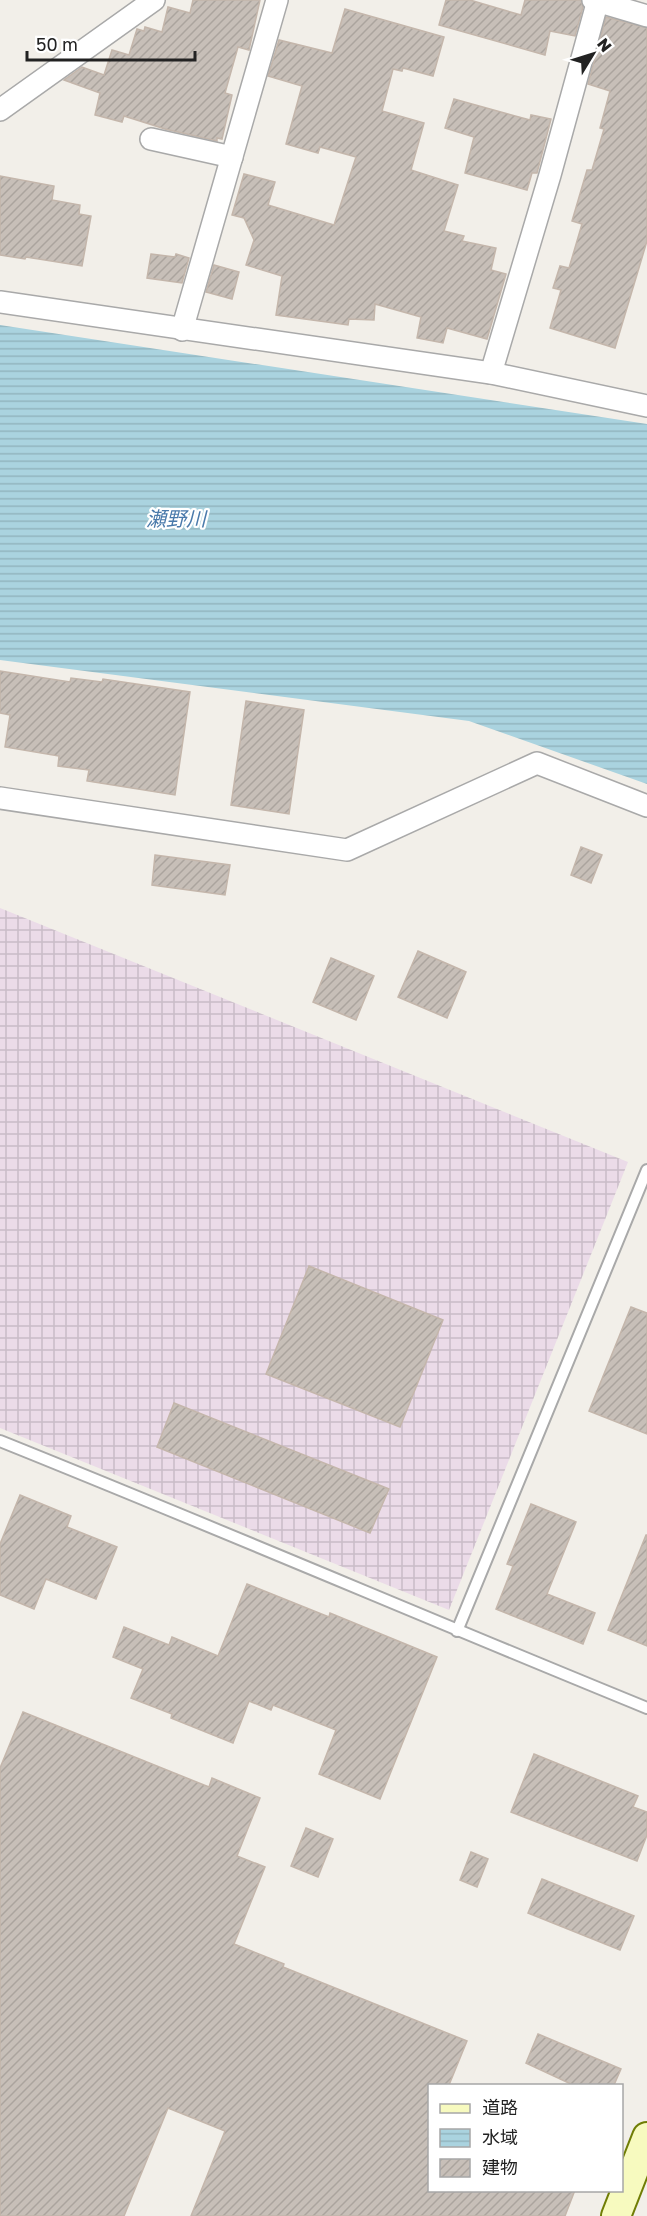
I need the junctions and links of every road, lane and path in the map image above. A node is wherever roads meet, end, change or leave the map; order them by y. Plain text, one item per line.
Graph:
1 (154, 0) edge
2 (276, 0) edge
3 (596, 0) edge
4 (647, 16) edge
5 (0, 110) edge
6 (151, 139) dead end
7 (232, 157) junction
8 (0, 303) edge
9 (182, 330) junction
10 (491, 373) junction
11 (647, 406) edge
12 (0, 798) edge
13 (647, 806) edge
14 (647, 1170) edge
15 (0, 1441) edge
16 (457, 1631) junction
17 (647, 1708) edge
18 (647, 2137) edge
19 (616, 2216) edge

1 - 5 street
2 - 7 street
3 - 4 street
3 - 10 street
6 - 7 street
7 - 9 street
8 - 9 street
9 - 10 street
10 - 11 street
12 - 13 street
14 - 16 lane
15 - 16 lane
16 - 17 lane
18 - 19 street

